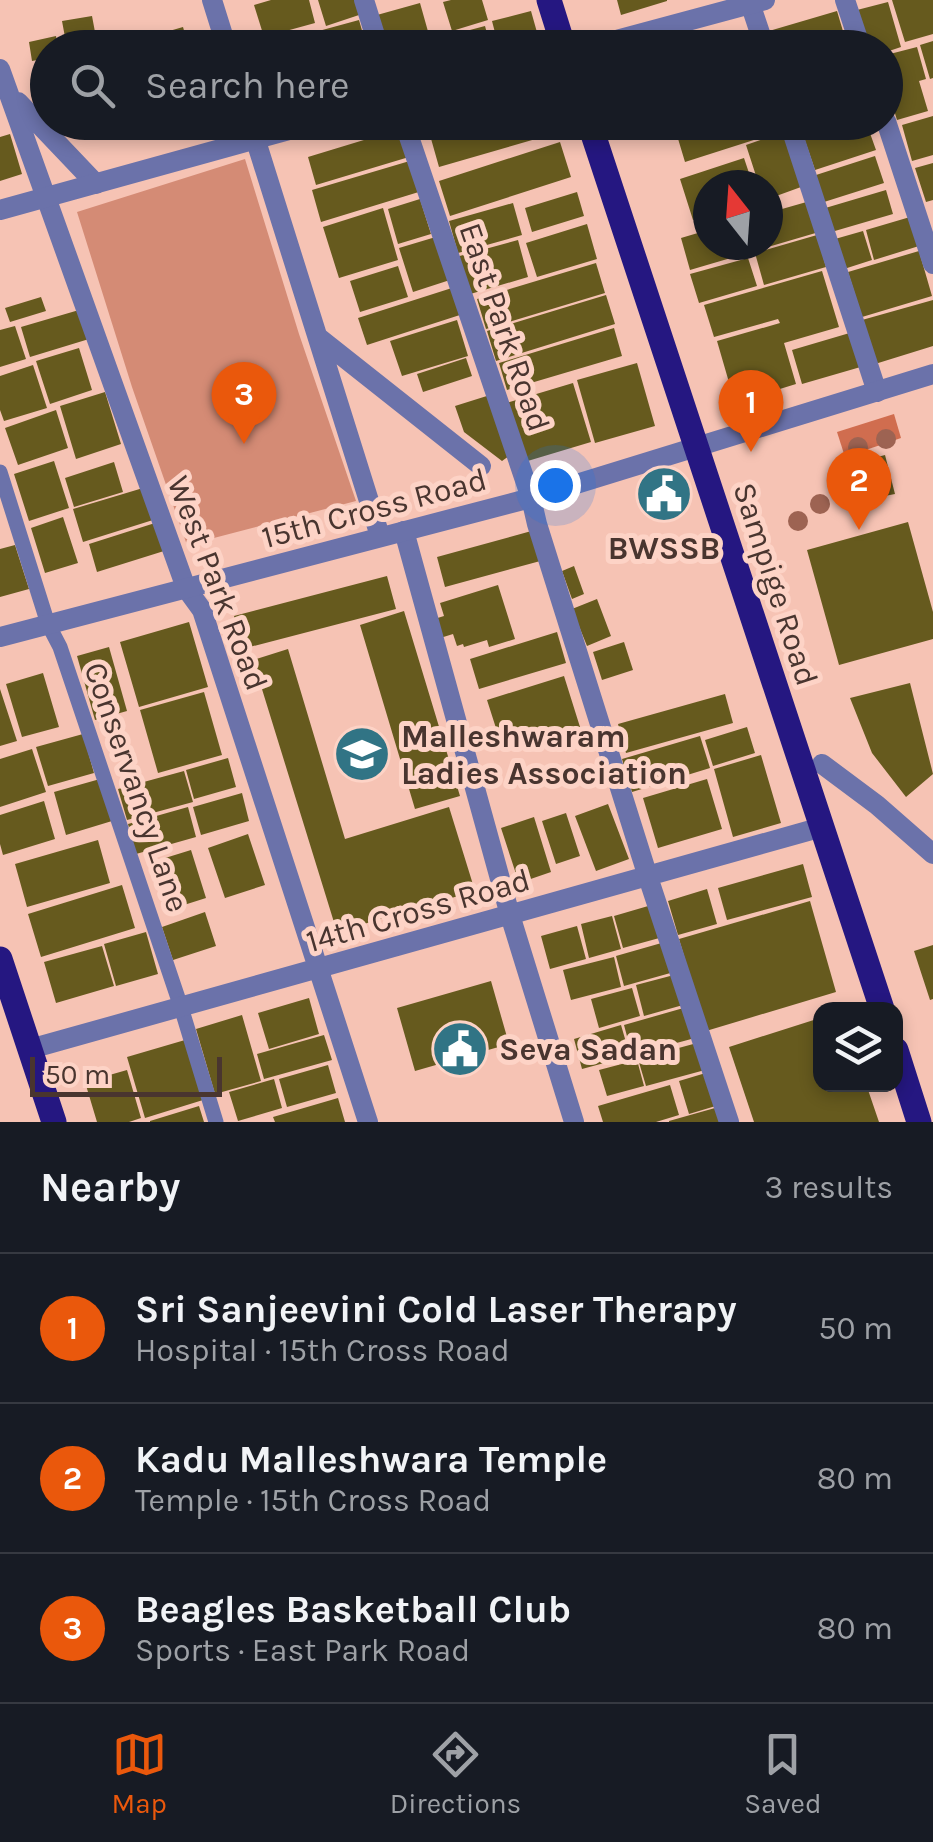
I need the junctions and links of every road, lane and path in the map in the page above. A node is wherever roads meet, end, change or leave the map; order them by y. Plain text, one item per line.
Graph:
1 (212, 0) edge
2 (364, 0) edge
3 (548, 0) edge
4 (845, 0) edge
5 (755, 1) edge
6 (221, 30) edge
7 (373, 30) edge
8 (558, 30) edge
9 (651, 30) edge
10 (761, 30) edge
11 (855, 30) edge
12 (0, 69) edge
13 (11, 96) junction
14 (30, 116) edge
15 (54, 140) edge
16 (226, 140) edge
17 (256, 140) edge
18 (410, 140) edge
19 (595, 140) edge
20 (795, 140) edge
21 (892, 140) edge
22 (96, 184) junction
23 (46, 197) junction
24 (0, 210) edge
25 (933, 264) edge
26 (318, 337) junction
27 (933, 374) edge
28 (877, 392) junction
29 (697, 449) junction
30 (480, 466) dead end
31 (0, 472) edge
32 (531, 498) junction
33 (404, 531) junction
34 (380, 536) junction
35 (186, 588) junction
36 (48, 624) junction
37 (0, 636) edge
38 (822, 764) dead end
39 (822, 828) junction
40 (933, 854) edge
41 (648, 877) junction
42 (510, 915) junction
43 (0, 960) edge
44 (318, 969) junction
45 (879, 1002) edge
46 (181, 1007) junction
47 (30, 1049) junction
48 (903, 1071) edge
49 (54, 1122) edge
50 (216, 1122) edge
51 (368, 1122) edge
52 (574, 1122) edge
53 (729, 1122) edge
54 (920, 1122) edge

1 - 6 street
2 - 7 street
3 - 8 main road
4 - 11 street
5 - 9 street
5 - 10 street
12 - 13 street, West Park Road
13 - 14 street
13 - 23 street, West Park Road
15 - 22 street
16 - 22 street
17 - 26 street
18 - 32 street, East Park Road
19 - 29 main road, Sampige Road
20 - 28 street
21 - 25 street
22 - 23 street
23 - 24 street
23 - 35 street, West Park Road
26 - 30 street
26 - 34 street
27 - 28 street, 15th Cross Road
28 - 29 street, 15th Cross Road
29 - 32 street, 15th Cross Road
29 - 39 main road, Sampige Road
31 - 36 lane, Conservancy Lane
32 - 33 street, 15th Cross Road
32 - 41 street, East Park Road
33 - 34 street, 15th Cross Road
33 - 42 street
34 - 35 street, 15th Cross Road
35 - 36 street, 15th Cross Road
35 - 44 street, West Park Road
36 - 37 street, 15th Cross Road
36 - 46 lane, Conservancy Lane
38 - 40 street
39 - 41 street, 14th Cross Road
39 - 45 main road, Sampige Road
41 - 42 street, 14th Cross Road
41 - 53 street, East Park Road
42 - 44 street, 14th Cross Road
42 - 52 street
43 - 47 main road
44 - 46 street, 14th Cross Road
44 - 51 street, West Park Road
46 - 47 street, 14th Cross Road
46 - 50 lane, Conservancy Lane
47 - 49 main road
48 - 54 main road

